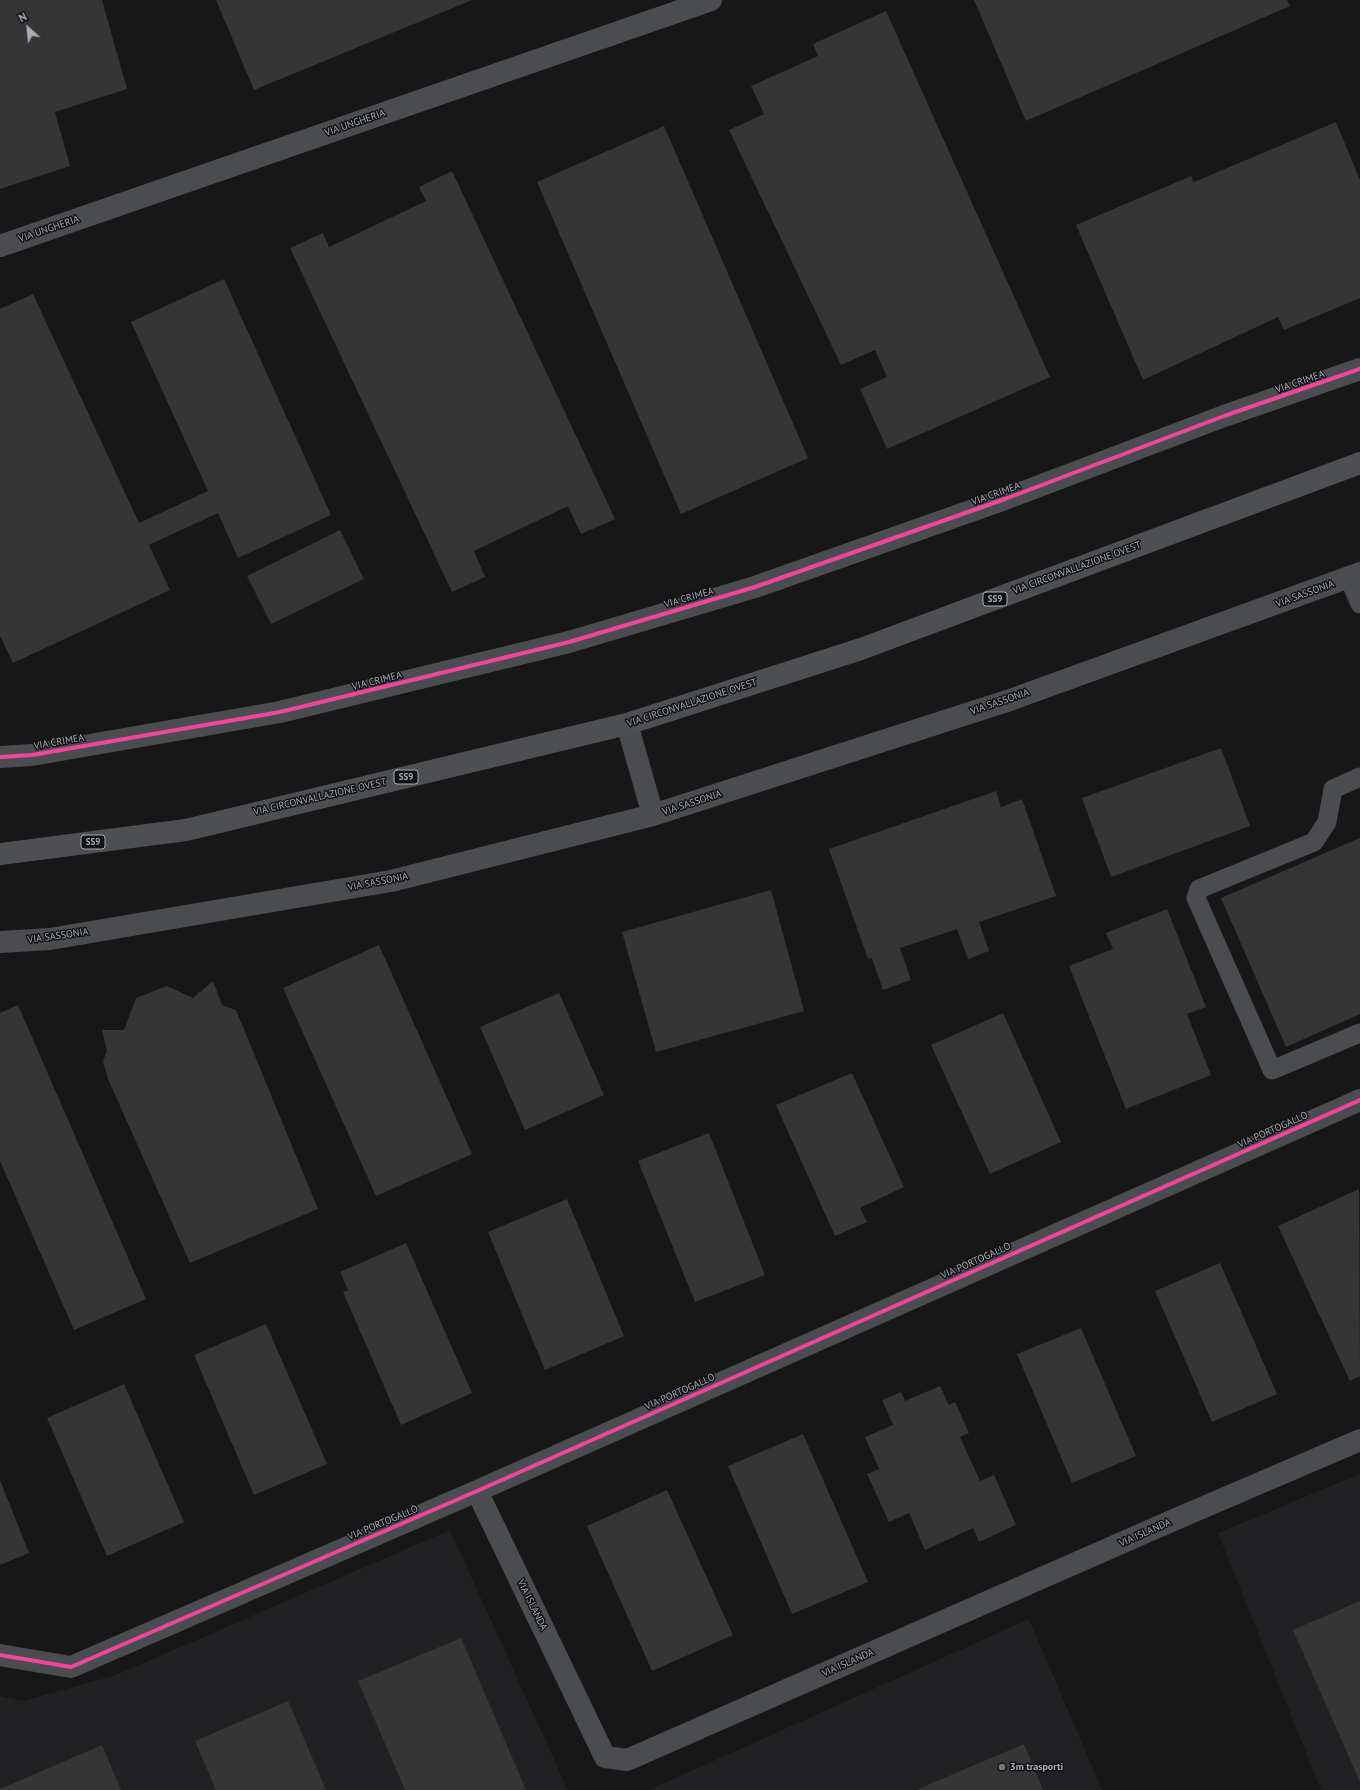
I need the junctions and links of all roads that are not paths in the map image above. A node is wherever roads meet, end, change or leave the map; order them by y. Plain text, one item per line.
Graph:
1 (711, 0) edge
2 (0, 246) edge
3 (1360, 369) edge
4 (1360, 463) edge
5 (1354, 576) edge
6 (1360, 604) edge
7 (627, 724) junction
8 (0, 758) edge
9 (1360, 776) edge
10 (653, 815) junction
11 (0, 854) edge
12 (0, 942) edge
13 (1360, 1033) edge
14 (1360, 1100) edge
15 (1360, 1440) edge
16 (477, 1491) junction
17 (0, 1655) edge

1 - 2 street, VIA UNGHERIA
3 - 8 street, VIA CRIMEA
4 - 7 main road, VIA CIRCONVALLAZIONE OVEST / SS9
5 - 6 lane
5 - 10 street, VIA SASSONIA
7 - 10 street
7 - 11 main road, VIA CIRCONVALLAZIONE OVEST / SS9
9 - 13 lane
10 - 12 street, VIA SASSONIA
14 - 16 street, VIA PORTOGALLO
15 - 16 street, VIA ISLANDA
16 - 17 street, VIA PORTOGALLO

